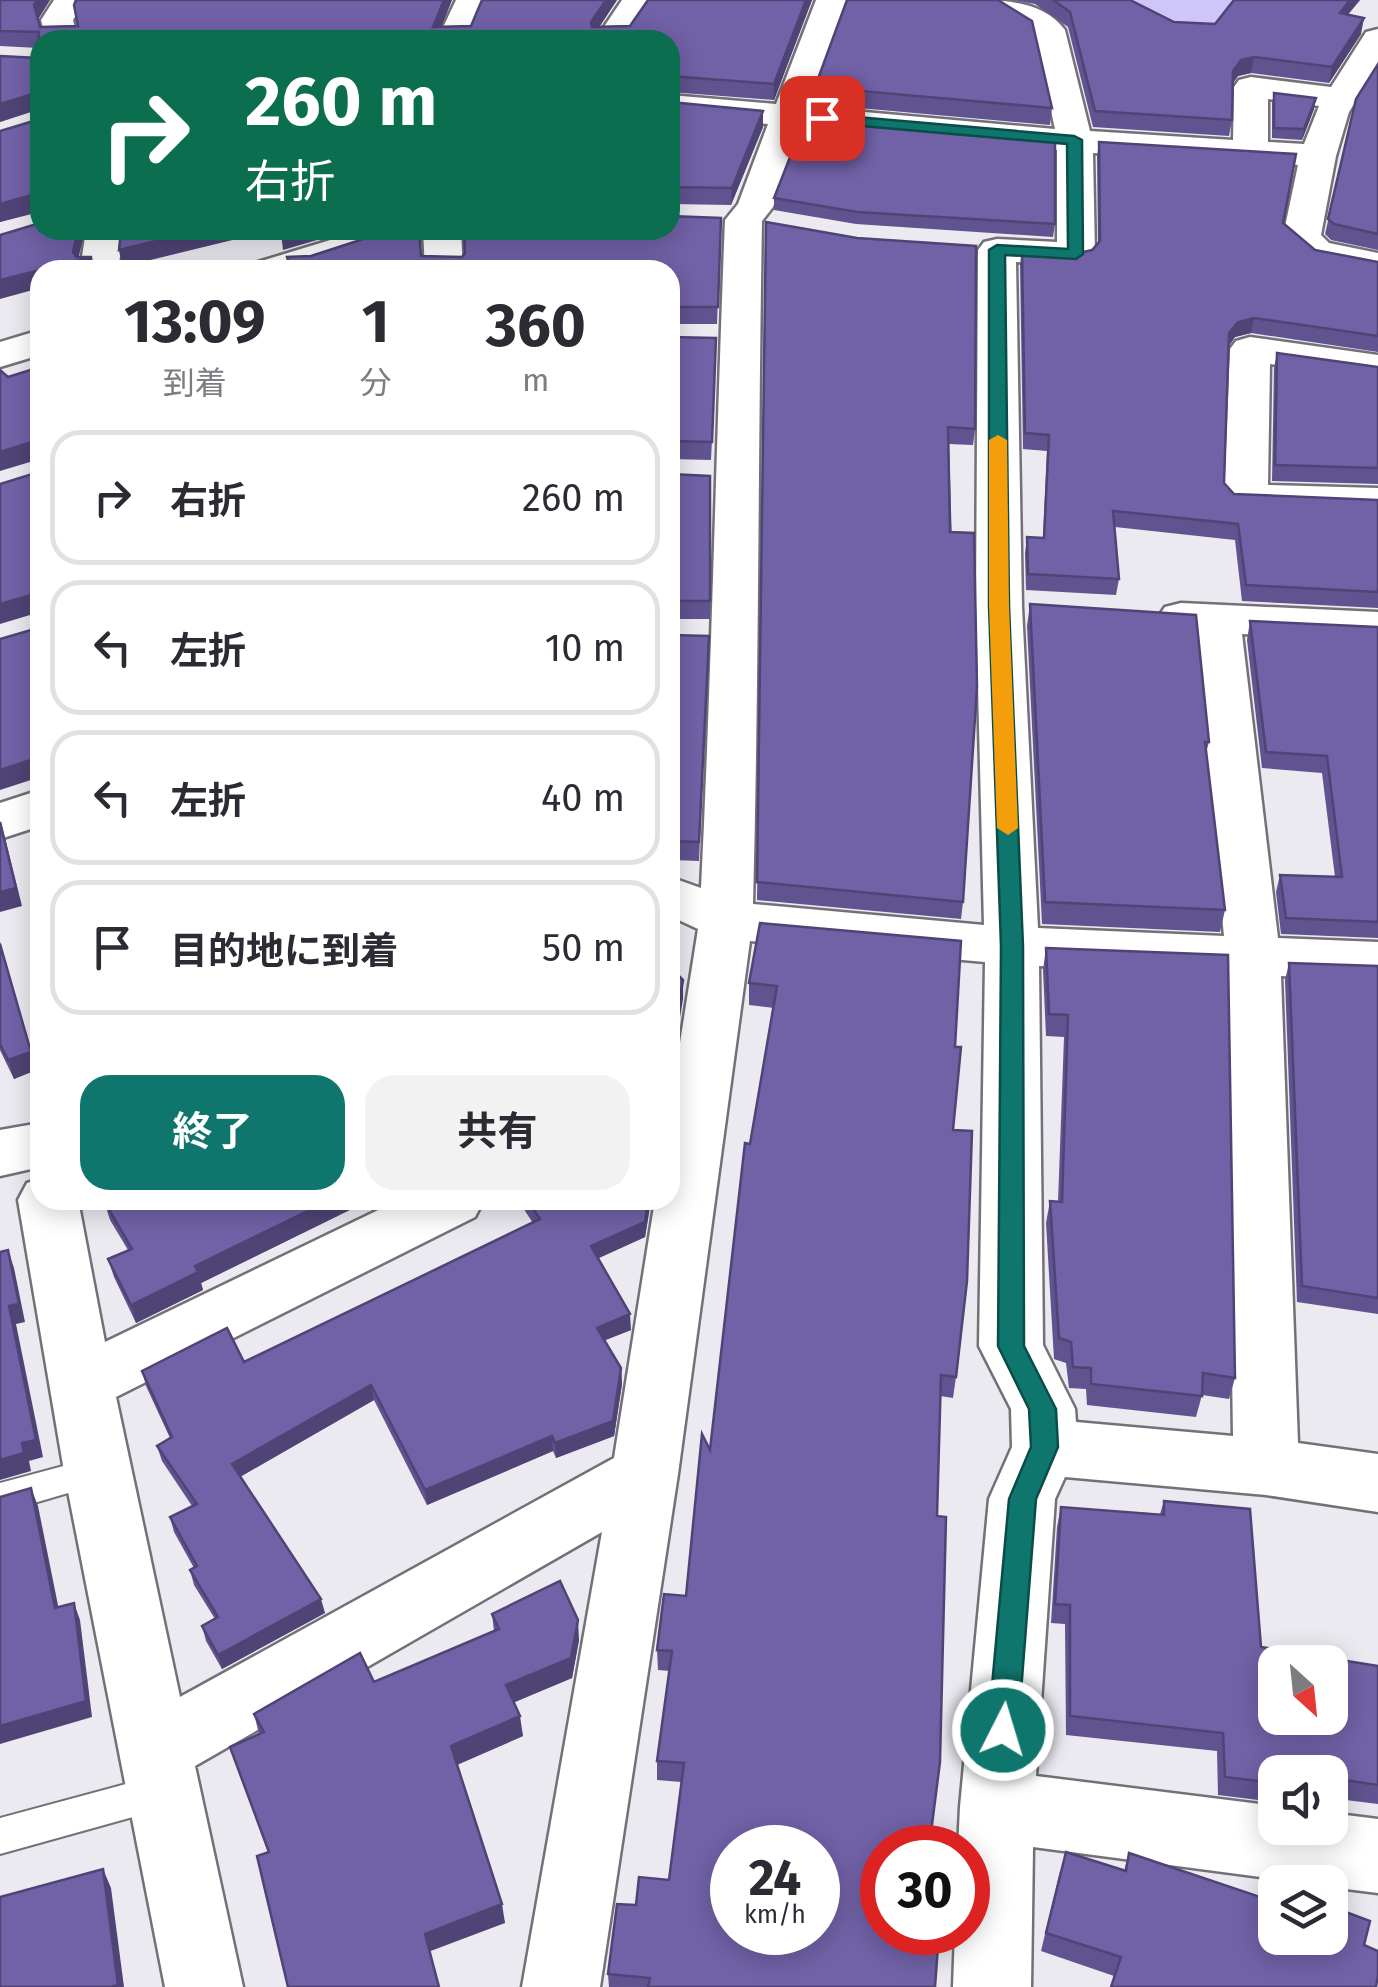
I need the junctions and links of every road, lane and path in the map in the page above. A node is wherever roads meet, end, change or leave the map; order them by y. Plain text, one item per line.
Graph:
1 (70, 0) edge
2 (472, 0) edge
3 (638, 0) edge
4 (832, 0) edge
5 (984, 0) edge
6 (60, 30) edge
7 (458, 30) edge
8 (618, 30) edge
9 (1378, 39) edge
10 (1342, 98) junction
11 (680, 105) edge
12 (786, 116) junction
13 (1074, 140) junction
14 (1250, 152) junction
15 (1318, 156) junction
16 (370, 240) edge
17 (304, 260) edge
18 (1378, 264) edge
19 (30, 345) edge
20 (0, 355) edge
21 (1378, 367) edge
22 (1378, 500) edge
23 (1138, 614) edge
24 (1217, 618) junction
25 (1378, 626) edge
26 (30, 811) edge
27 (0, 822) edge
28 (680, 899) edge
29 (726, 920) junction
30 (1012, 946) junction
31 (1253, 956) junction
32 (1378, 960) edge
33 (686, 1085) edge
34 (680, 1142) edge
35 (30, 1147) edge
36 (0, 1154) edge
37 (50, 1210) edge
38 (434, 1210) edge
39 (673, 1210) edge
40 (82, 1384) junction
41 (1044, 1447) junction
42 (1266, 1468) junction
43 (98, 1471) junction
44 (645, 1474) junction
45 (1378, 1483) edge
46 (0, 1498) edge
47 (160, 1770) junction
48 (997, 1807) junction
49 (0, 1836) edge
50 (1378, 1856) edge
51 (204, 1987) edge
52 (561, 1987) edge
53 (992, 1987) edge

1 - 6 street
2 - 7 street
3 - 8 street
4 - 12 street
5 - 13 street
9 - 10 street
10 - 14 street
10 - 15 street
11 - 12 street
12 - 13 street
12 - 29 street
13 - 14 street
13 - 30 street
14 - 15 street
15 - 18 street
16 - 17 street
19 - 20 street
21 - 22 street
23 - 24 street
24 - 25 street
24 - 31 street
26 - 27 street
28 - 29 street
29 - 30 street
29 - 33 street
30 - 31 street
30 - 41 street
31 - 32 street
31 - 42 street
33 - 34 street
35 - 36 street
37 - 40 street
38 - 40 street
39 - 44 street
40 - 43 street
41 - 42 street
41 - 48 street
42 - 45 street
43 - 46 lane
43 - 47 street
44 - 47 street
44 - 52 street
47 - 49 lane
47 - 51 street
48 - 50 street
48 - 53 street

